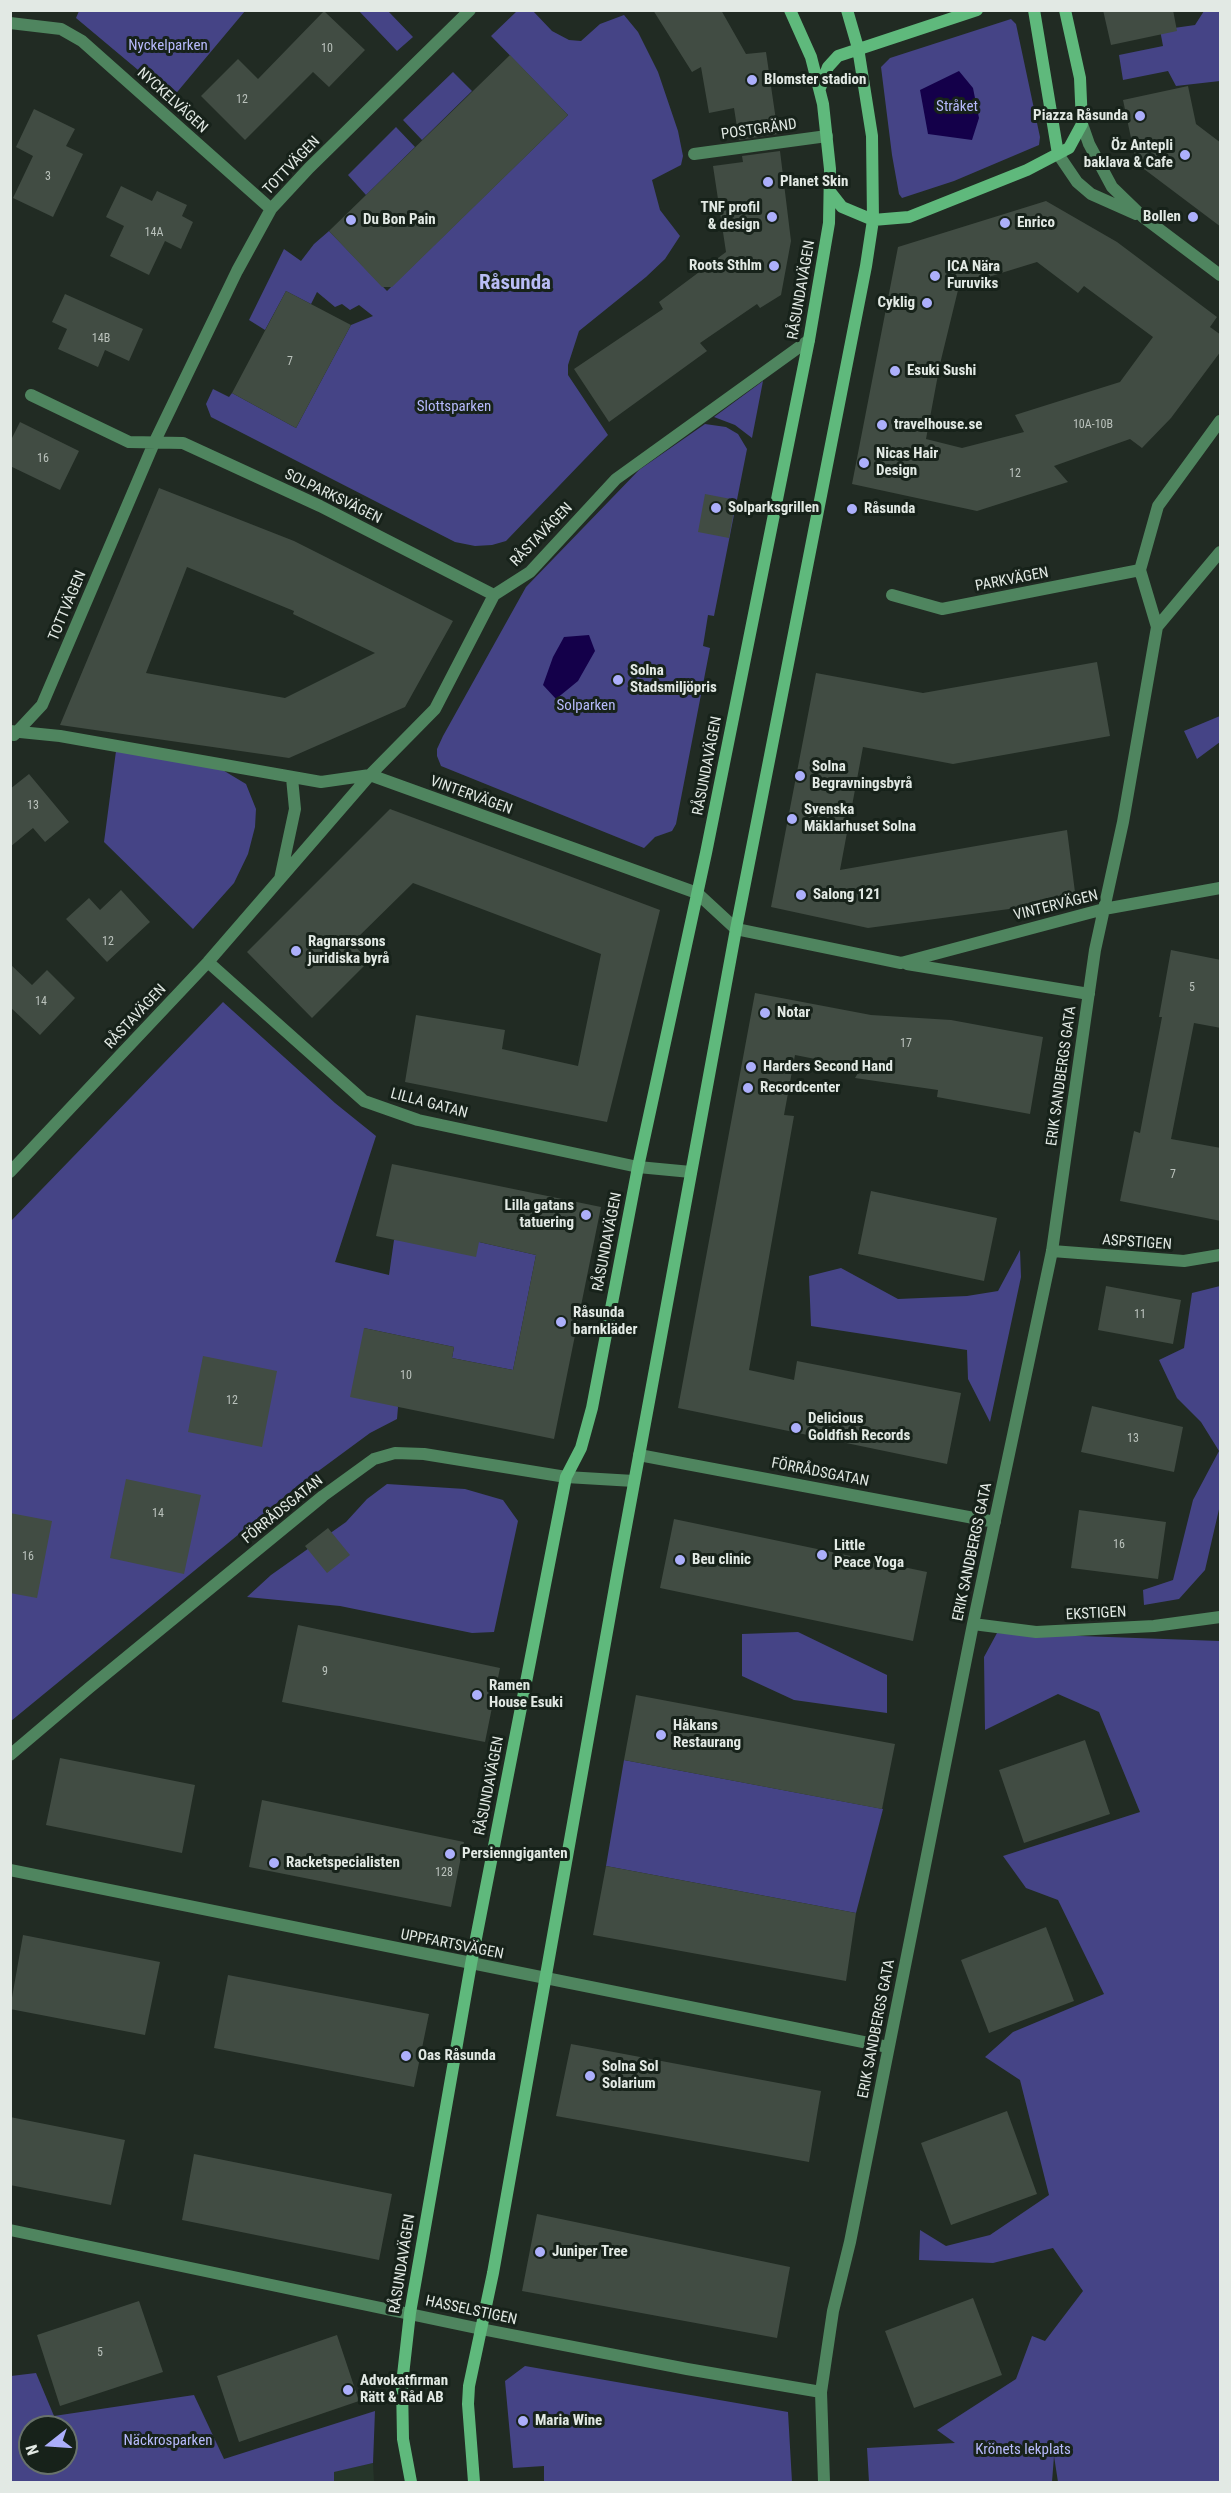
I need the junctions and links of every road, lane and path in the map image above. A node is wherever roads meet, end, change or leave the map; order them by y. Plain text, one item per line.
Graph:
1 (470, 10) edge
2 (790, 10) edge
3 (847, 10) edge
4 (977, 10) edge
5 (1034, 10) edge
6 (1065, 10) edge
7 (10, 23) edge
8 (858, 48) junction
9 (820, 88) junction
10 (1082, 124) junction
11 (827, 136) junction
12 (694, 154) dead end
13 (1058, 154) junction
14 (831, 193) junction
15 (271, 209) junction
16 (1143, 218) junction
17 (873, 220) junction
18 (1221, 274) edge
19 (809, 340) junction
20 (31, 395) dead end
21 (1221, 421) edge
22 (154, 443) junction
23 (1221, 552) edge
24 (1140, 570) junction
25 (494, 594) junction
26 (892, 594) dead end
27 (1157, 627) junction
28 (13, 733) edge
29 (370, 775) junction
30 (292, 778) junction
31 (279, 880) junction
32 (1221, 888) edge
33 (697, 893) junction
34 (1104, 909) junction
35 (736, 929) junction
36 (208, 962) junction
37 (901, 963) junction
38 (1089, 994) junction
39 (638, 1167) junction
40 (10, 1172) edge
41 (691, 1172) junction
42 (1052, 1251) junction
43 (1221, 1255) edge
44 (639, 1455) junction
45 (566, 1477) junction
46 (634, 1481) junction
47 (995, 1522) junction
48 (1221, 1617) edge
49 (973, 1624) junction
50 (10, 1755) edge
51 (10, 1870) edge
52 (471, 1964) junction
53 (546, 1978) junction
54 (888, 2047) junction
55 (10, 2230) edge
56 (410, 2313) junction
57 (481, 2330) junction
58 (820, 2392) junction
59 (411, 2482) edge
60 (474, 2482) edge
61 (824, 2482) edge

1 - 15 street, TOTTVÄGEN
2 - 9 street, RÅSUNDAVÄGEN
3 - 8 street
4 - 8 street
5 - 13 street
6 - 10 street
7 - 15 street, NYCKELVÄGEN
8 - 9 street
8 - 17 street
9 - 11 street, RÅSUNDAVÄGEN
10 - 13 street
10 - 16 street
11 - 12 street, POSTGRÄND
11 - 14 street, RÅSUNDAVÄGEN
13 - 16 street
13 - 17 street
14 - 17 street
14 - 19 street, RÅSUNDAVÄGEN
15 - 22 street, TOTTVÄGEN
16 - 18 street
17 - 35 street
19 - 25 street, RÅSTAVÄGEN
19 - 33 street, RÅSUNDAVÄGEN
20 - 22 street
21 - 24 street
22 - 25 street, SOLPARKSVÄGEN
22 - 28 street, TOTTVÄGEN
23 - 27 street
24 - 26 street, PARKVÄGEN
24 - 27 street
25 - 29 street, RÅSTAVÄGEN
27 - 34 street, ERIK SANDBERGS GATA
28 - 30 street, VINTERVÄGEN
29 - 30 street, VINTERVÄGEN
29 - 31 street, RÅSTAVÄGEN
29 - 33 street, VINTERVÄGEN
30 - 31 street, RÅSTAVÄGEN
31 - 36 street, RÅSTAVÄGEN
32 - 34 street, VINTERVÄGEN
33 - 35 street, VINTERVÄGEN
33 - 39 street, RÅSUNDAVÄGEN
34 - 37 street, VINTERVÄGEN
34 - 38 street, ERIK SANDBERGS GATA
35 - 37 street, VINTERVÄGEN
35 - 41 street
36 - 39 street, LILLA GATAN
36 - 40 street, RÅSTAVÄGEN
37 - 38 street, VINTERVÄGEN
38 - 42 street, ERIK SANDBERGS GATA
39 - 41 street, LILLA GATAN
39 - 45 street, RÅSUNDAVÄGEN
41 - 44 street
42 - 43 street, ASPSTIGEN
42 - 47 street, ERIK SANDBERGS GATA
44 - 46 street
44 - 47 street, FÖRRÅDSGATAN
45 - 46 street, FÖRRÅDSGATAN
45 - 50 street, FÖRRÅDSGATAN
45 - 52 street, RÅSUNDAVÄGEN
46 - 53 street
47 - 49 street, ERIK SANDBERGS GATA
48 - 49 street, EKSTIGEN
49 - 54 street, ERIK SANDBERGS GATA
51 - 52 street, UPPFARTSVÄGEN
52 - 53 street, UPPFARTSVÄGEN
52 - 56 street, RÅSUNDAVÄGEN
53 - 54 street, UPPFARTSVÄGEN
53 - 57 street
54 - 58 street, ERIK SANDBERGS GATA
55 - 56 street, HASSELSTIGEN
56 - 57 street, HASSELSTIGEN
56 - 59 street, RÅSUNDAVÄGEN
57 - 58 street, HASSELSTIGEN
57 - 60 street
58 - 61 street, ERIK SANDBERGS GATA

